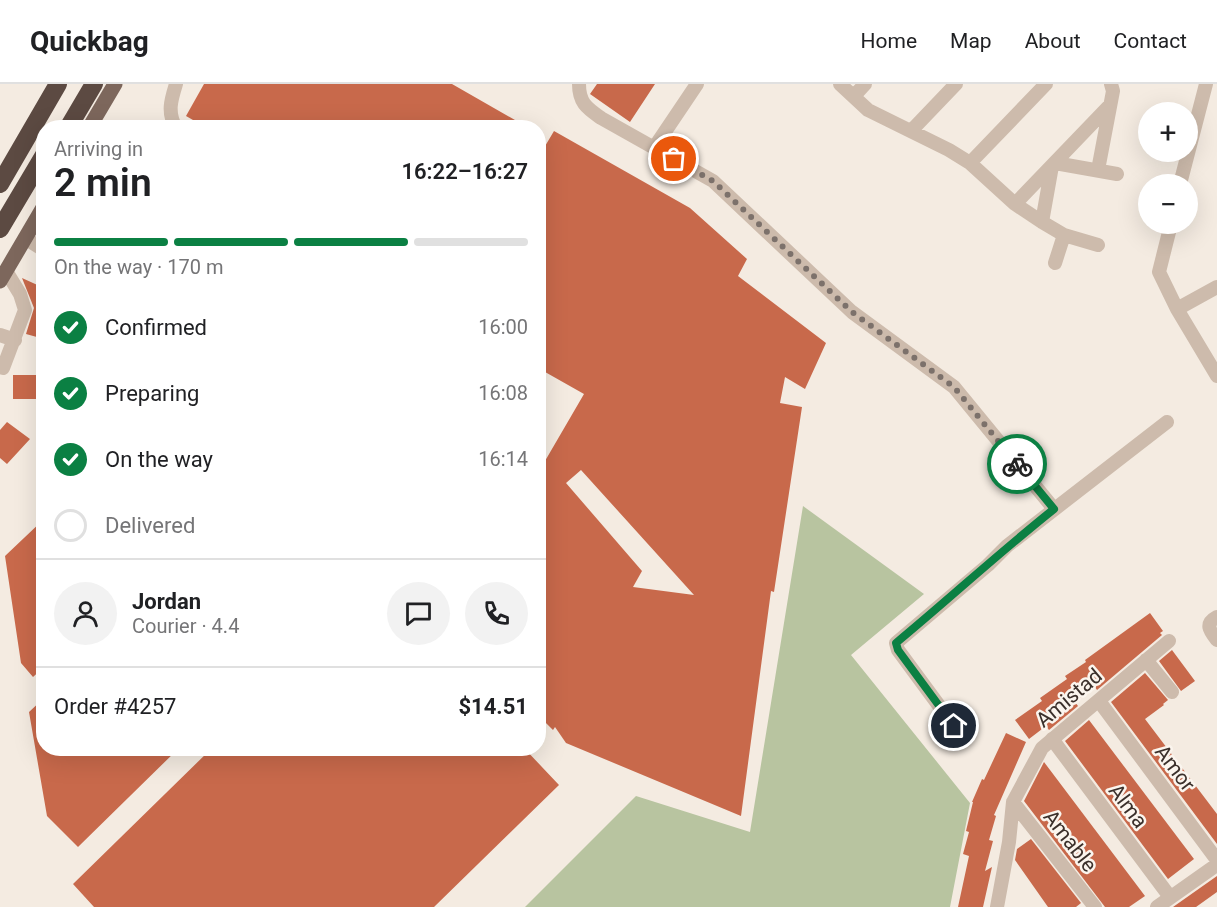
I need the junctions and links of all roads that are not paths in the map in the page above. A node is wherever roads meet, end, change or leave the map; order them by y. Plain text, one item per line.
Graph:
1 (57, 84) edge
2 (85, 84) edge
3 (94, 84) edge
4 (115, 84) edge
5 (176, 84) edge
6 (579, 84) edge
7 (697, 84) edge
8 (840, 84) edge
9 (866, 84) edge
10 (956, 84) edge
11 (1046, 84) edge
12 (1111, 84) edge
13 (1206, 84) edge
14 (854, 96) junction
15 (1110, 105) junction
16 (36, 120) edge
17 (65, 120) edge
18 (73, 120) edge
19 (94, 120) edge
20 (172, 120) edge
21 (36, 121) edge
22 (911, 131) junction
23 (654, 148) junction
24 (970, 163) junction
25 (1053, 164) junction
26 (36, 168) edge
27 (1098, 170) junction
28 (1117, 174) dead end
29 (1183, 174) edge
30 (0, 178) edge
31 (36, 181) edge
32 (0, 184) edge
33 (1016, 204) junction
34 (36, 219) edge
35 (1042, 222) junction
36 (0, 229) edge
37 (1064, 234) junction
38 (1169, 234) edge
39 (25, 238) junction
40 (0, 241) edge
41 (1098, 244) dead end
42 (36, 245) edge
43 (1055, 263) dead end
44 (3, 276) edge
45 (1217, 287) edge
46 (1178, 309) junction
47 (0, 335) edge
48 (15, 340) junction
49 (3, 368) dead end
50 (1217, 376) edge
51 (1167, 422) dead end
52 (1054, 509) junction
53 (1217, 617) edge
54 (1217, 640) edge
55 (1169, 641) dead end
56 (1146, 660) junction
57 (1172, 692) dead end
58 (1099, 701) junction
59 (954, 726) dead end
60 (1052, 739) junction
61 (1012, 802) junction
62 (1217, 860) edge
63 (1170, 897) junction
64 (997, 907) edge
65 (1095, 907) edge
66 (1157, 907) edge

1 - 16 highway
1 - 30 highway
2 - 17 highway
3 - 18 highway
4 - 19 main road
5 - 20 street
6 - 23 street
7 - 23 street
8 - 14 street
9 - 14 street
10 - 22 street
11 - 24 street
12 - 15 street
13 - 29 street
14 - 22 street
15 - 25 street
15 - 27 street
21 - 32 highway
22 - 24 street
23 - 52 street
24 - 33 street
25 - 27 street
25 - 33 street
25 - 35 street
26 - 36 highway
27 - 28 street
31 - 40 highway
33 - 35 street
34 - 39 main road
35 - 37 street
37 - 41 street
37 - 43 street
38 - 46 street
39 - 42 street
39 - 44 main road
44 - 48 street
45 - 46 street
46 - 50 street
47 - 48 street
48 - 49 street
51 - 52 street
52 - 59 street
53 - 54 street
55 - 56 street, Amistad
56 - 57 street
56 - 58 street, Amistad
58 - 60 street, Amistad
58 - 62 street, Amor
60 - 61 street, Amistad
60 - 63 street, Alma
61 - 64 street, Amistad
61 - 65 street, Amable
62 - 63 street
63 - 66 street

